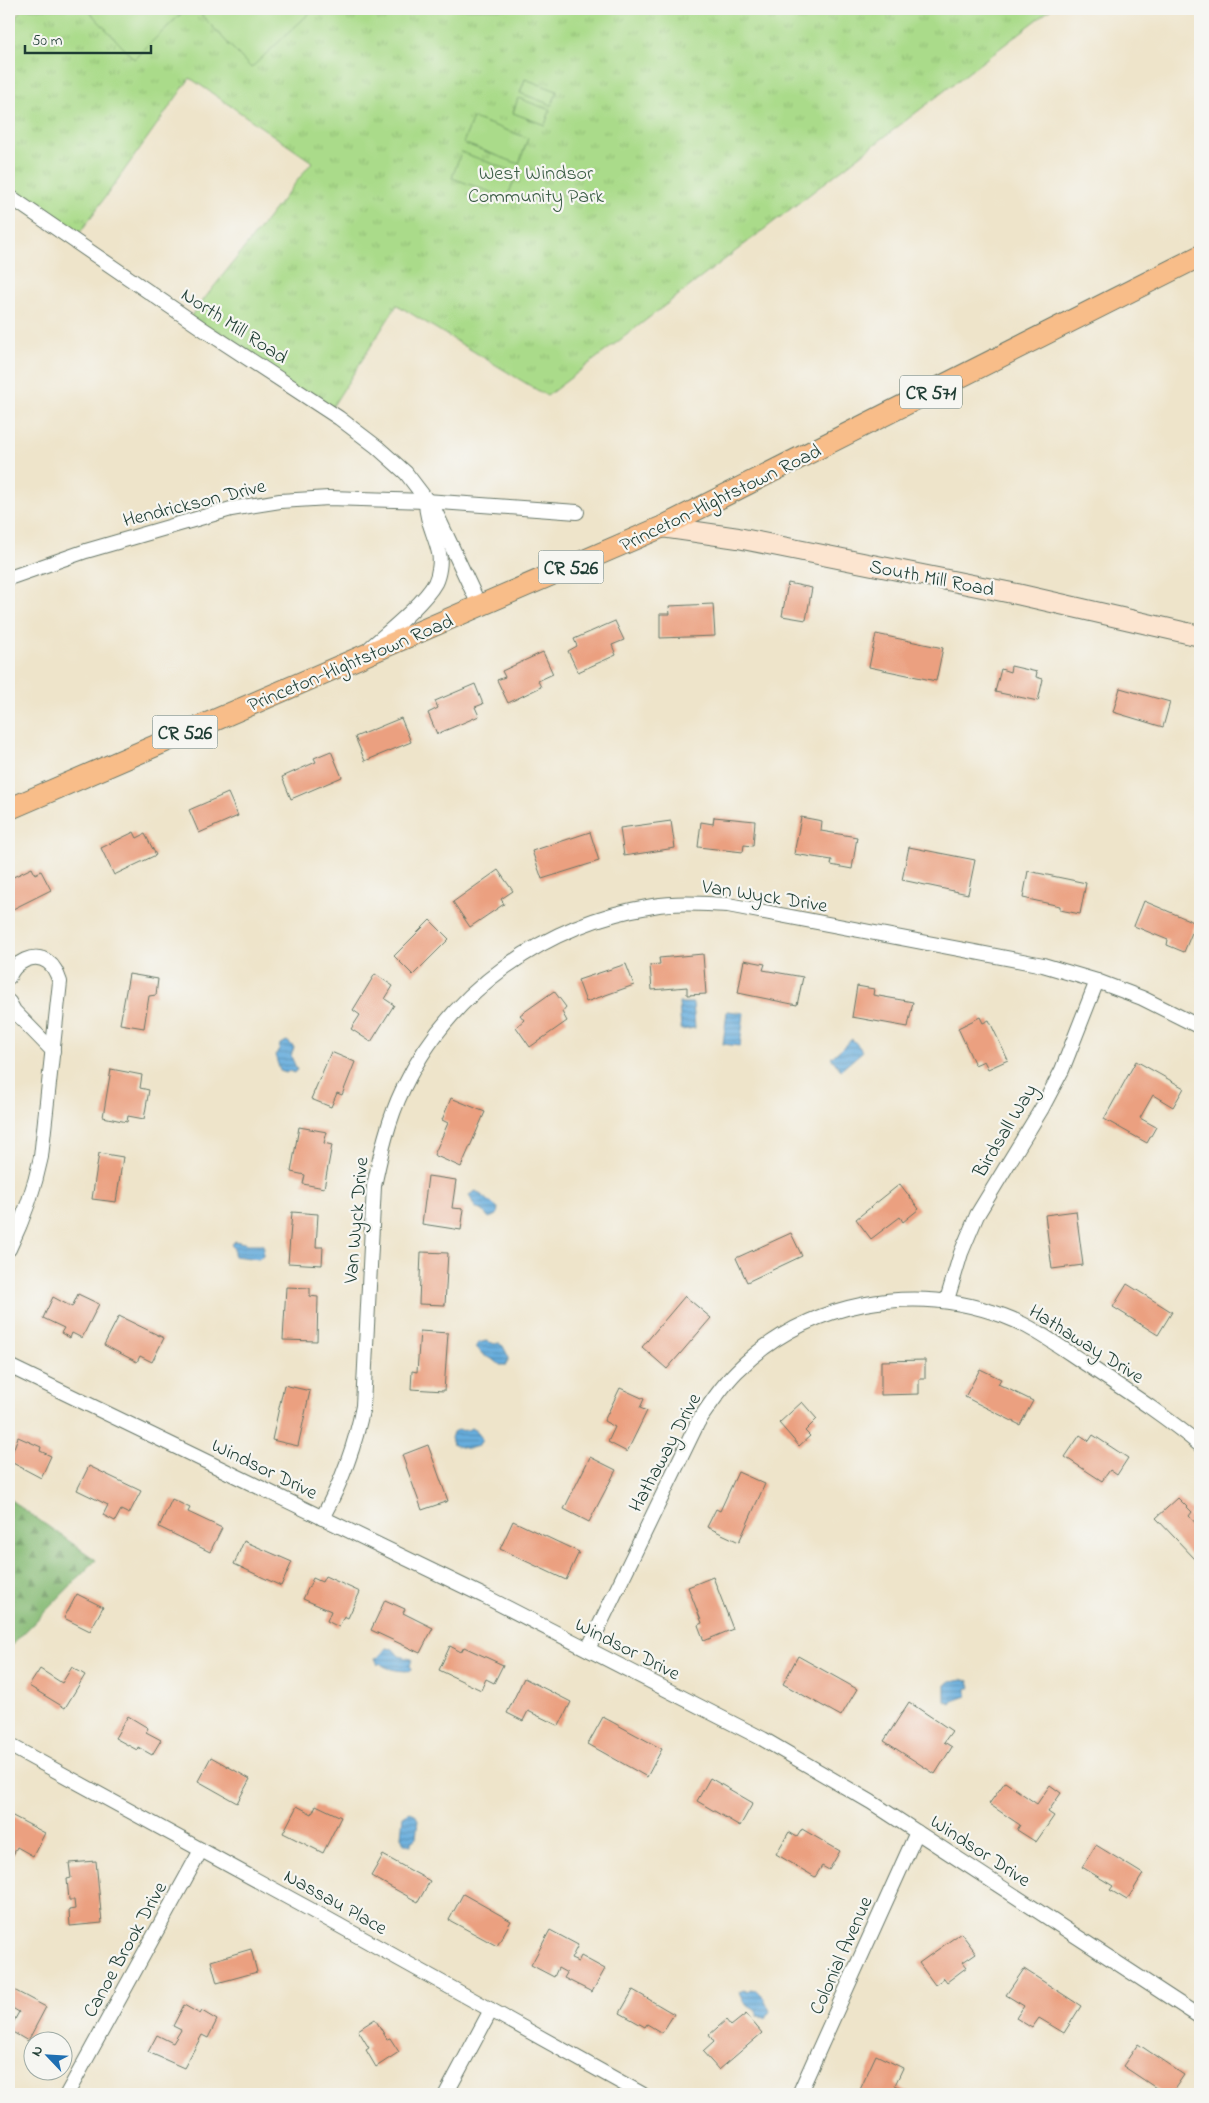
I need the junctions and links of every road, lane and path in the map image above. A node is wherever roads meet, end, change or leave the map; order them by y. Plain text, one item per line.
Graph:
1 (9, 196) edge
2 (1200, 256) edge
3 (426, 501) junction
4 (577, 512) dead end
5 (662, 526) junction
6 (9, 578) edge
7 (480, 607) junction
8 (1200, 636) edge
9 (362, 656) junction
10 (9, 809) edge
11 (9, 977) edge
12 (1097, 981) junction
13 (9, 1002) edge
14 (1200, 1027) edge
15 (53, 1051) junction
16 (9, 1249) edge
17 (946, 1300) junction
18 (9, 1366) edge
19 (1200, 1445) edge
20 (322, 1518) junction
21 (588, 1649) junction
22 (9, 1745) edge
23 (917, 1832) junction
24 (201, 1850) junction
25 (491, 2010) junction
26 (1200, 2017) edge
27 (68, 2094) edge
28 (446, 2094) edge
29 (642, 2094) edge
30 (799, 2094) edge

1 - 3 street, North Mill Road
2 - 5 main road, Princeton-Hightstown Road / CR 571
3 - 4 street
3 - 6 street, Hendrickson Drive
3 - 7 street, North Mill Road
3 - 9 street, North Mill Road
5 - 7 main road, Princeton-Hightstown Road / CR 526
5 - 8 main road, South Mill Road
7 - 9 main road, Princeton-Hightstown Road / CR 526
9 - 10 main road, Princeton-Hightstown Road / CR 526
11 - 15 street
12 - 14 street, Van Wyck Drive
12 - 17 street, Birdsall Way
12 - 20 street, Van Wyck Drive
13 - 15 street
15 - 16 street
17 - 19 street, Hathaway Drive
17 - 21 street, Hathaway Drive
18 - 20 street, Windsor Drive
20 - 21 street, Windsor Drive
21 - 23 street, Windsor Drive
22 - 24 street, Nassau Place
23 - 26 street, Windsor Drive
23 - 30 street, Colonial Avenue
24 - 25 street, Nassau Place
24 - 27 street, Canoe Brook Drive
25 - 28 street
25 - 29 street, Nassau Place

